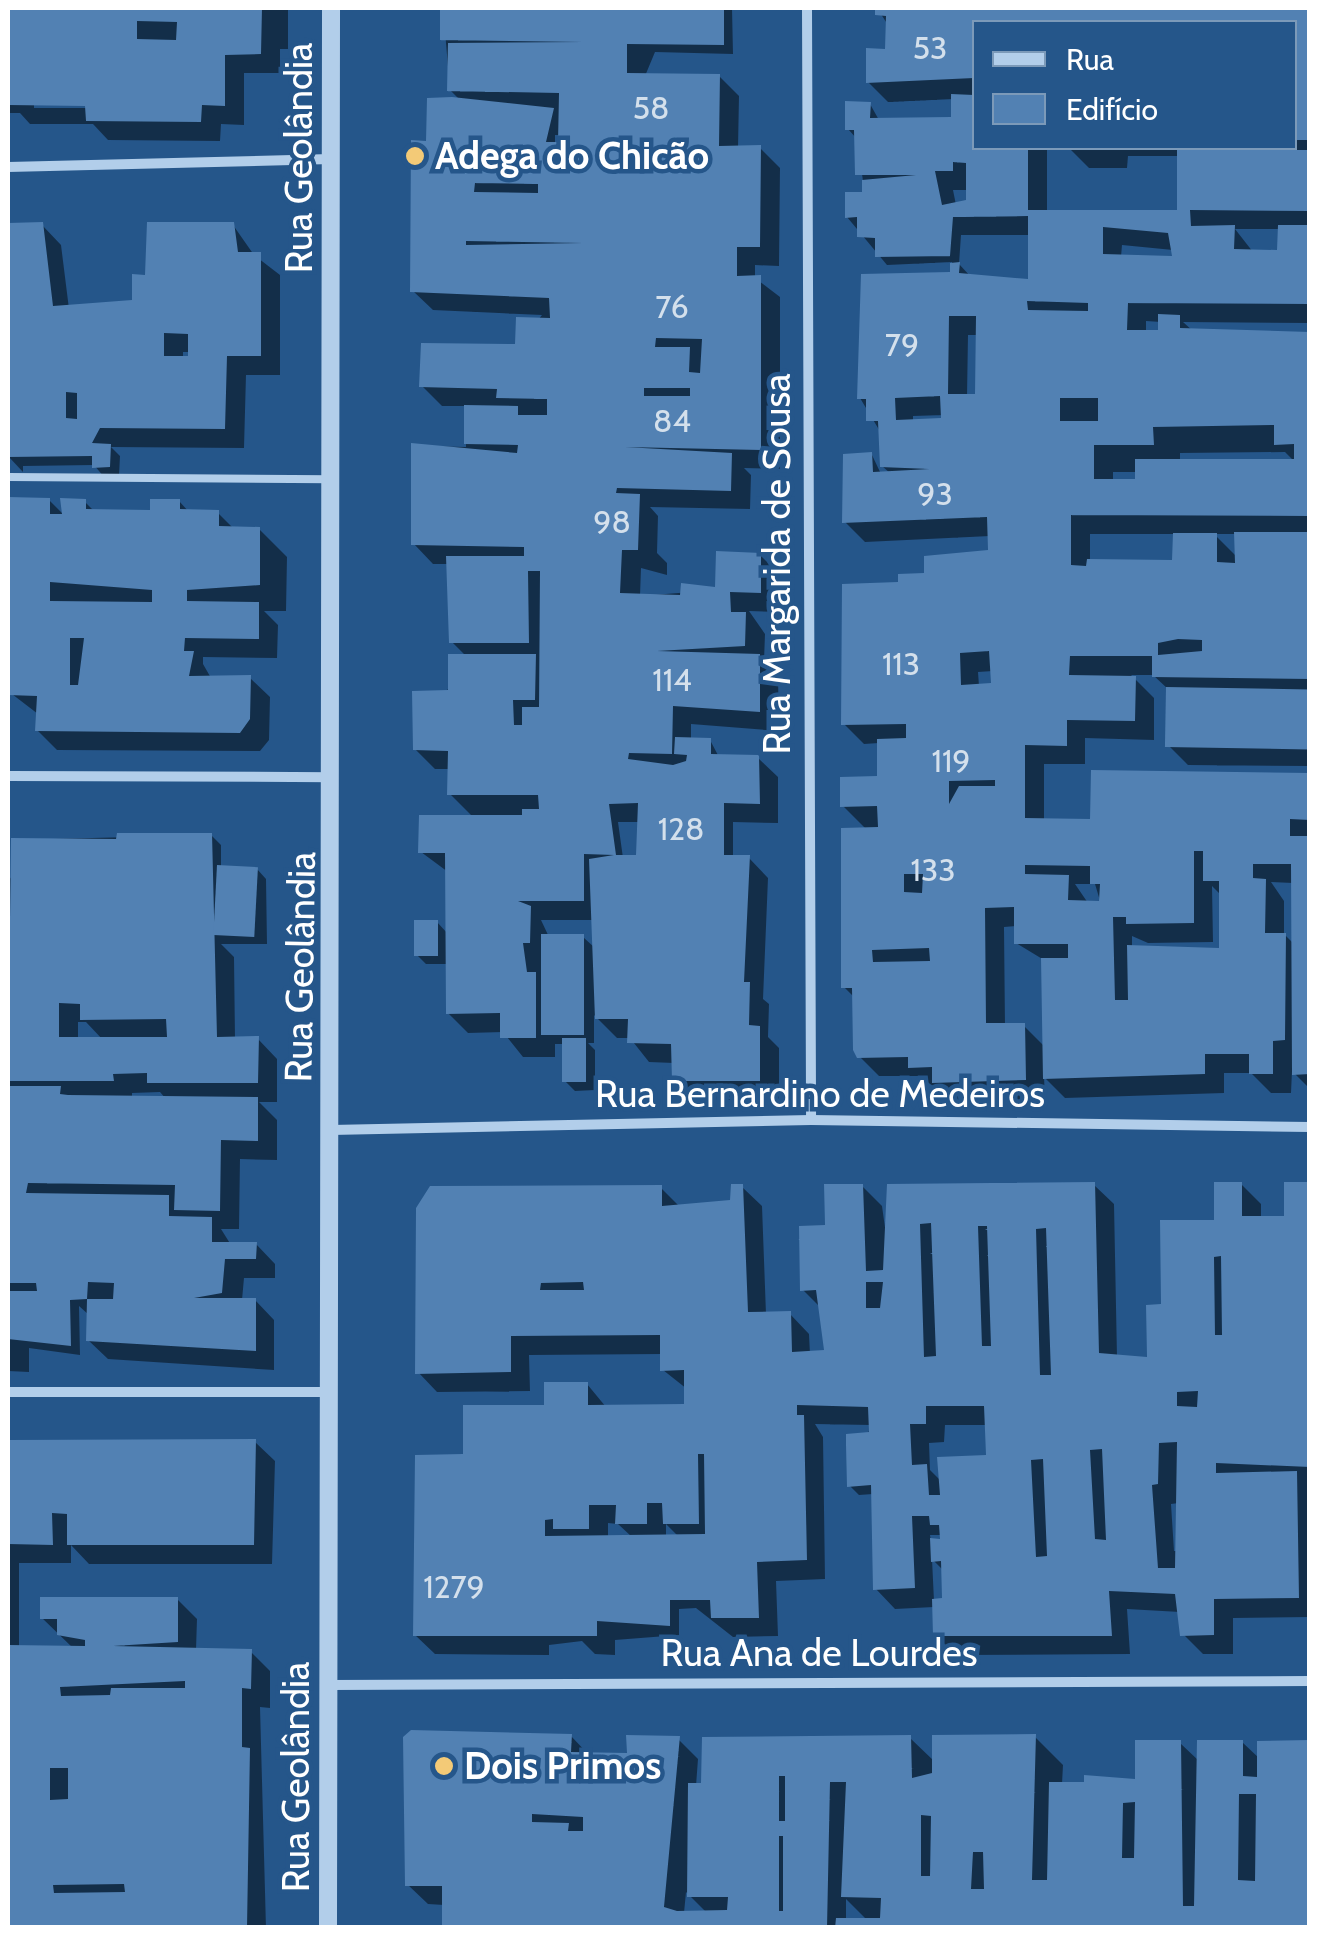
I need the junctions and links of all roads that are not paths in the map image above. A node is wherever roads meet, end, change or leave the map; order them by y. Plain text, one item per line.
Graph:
1 (331, 8) edge
2 (807, 8) edge
3 (331, 159) junction
4 (8, 166) edge
5 (8, 477) edge
6 (333, 479) junction
7 (8, 776) edge
8 (334, 777) junction
9 (811, 1120) junction
10 (1310, 1127) edge
11 (330, 1130) junction
12 (8, 1392) edge
13 (330, 1392) junction
14 (1310, 1680) edge
15 (329, 1685) junction
16 (328, 1928) edge

1 - 3 street, Rua Geolândia
2 - 9 street, Rua Margarida de Sousa
3 - 4 street
3 - 6 street, Rua Geolândia
5 - 6 lane
6 - 8 street, Rua Geolândia
7 - 8 street
8 - 11 street, Rua Geolândia
9 - 10 street, Rua Bernardino de Medeiros
9 - 11 street, Rua Bernardino de Medeiros
11 - 13 street, Rua Geolândia
12 - 13 street
13 - 15 street, Rua Geolândia
14 - 15 street, Rua Ana de Lourdes
15 - 16 street, Rua Geolândia

